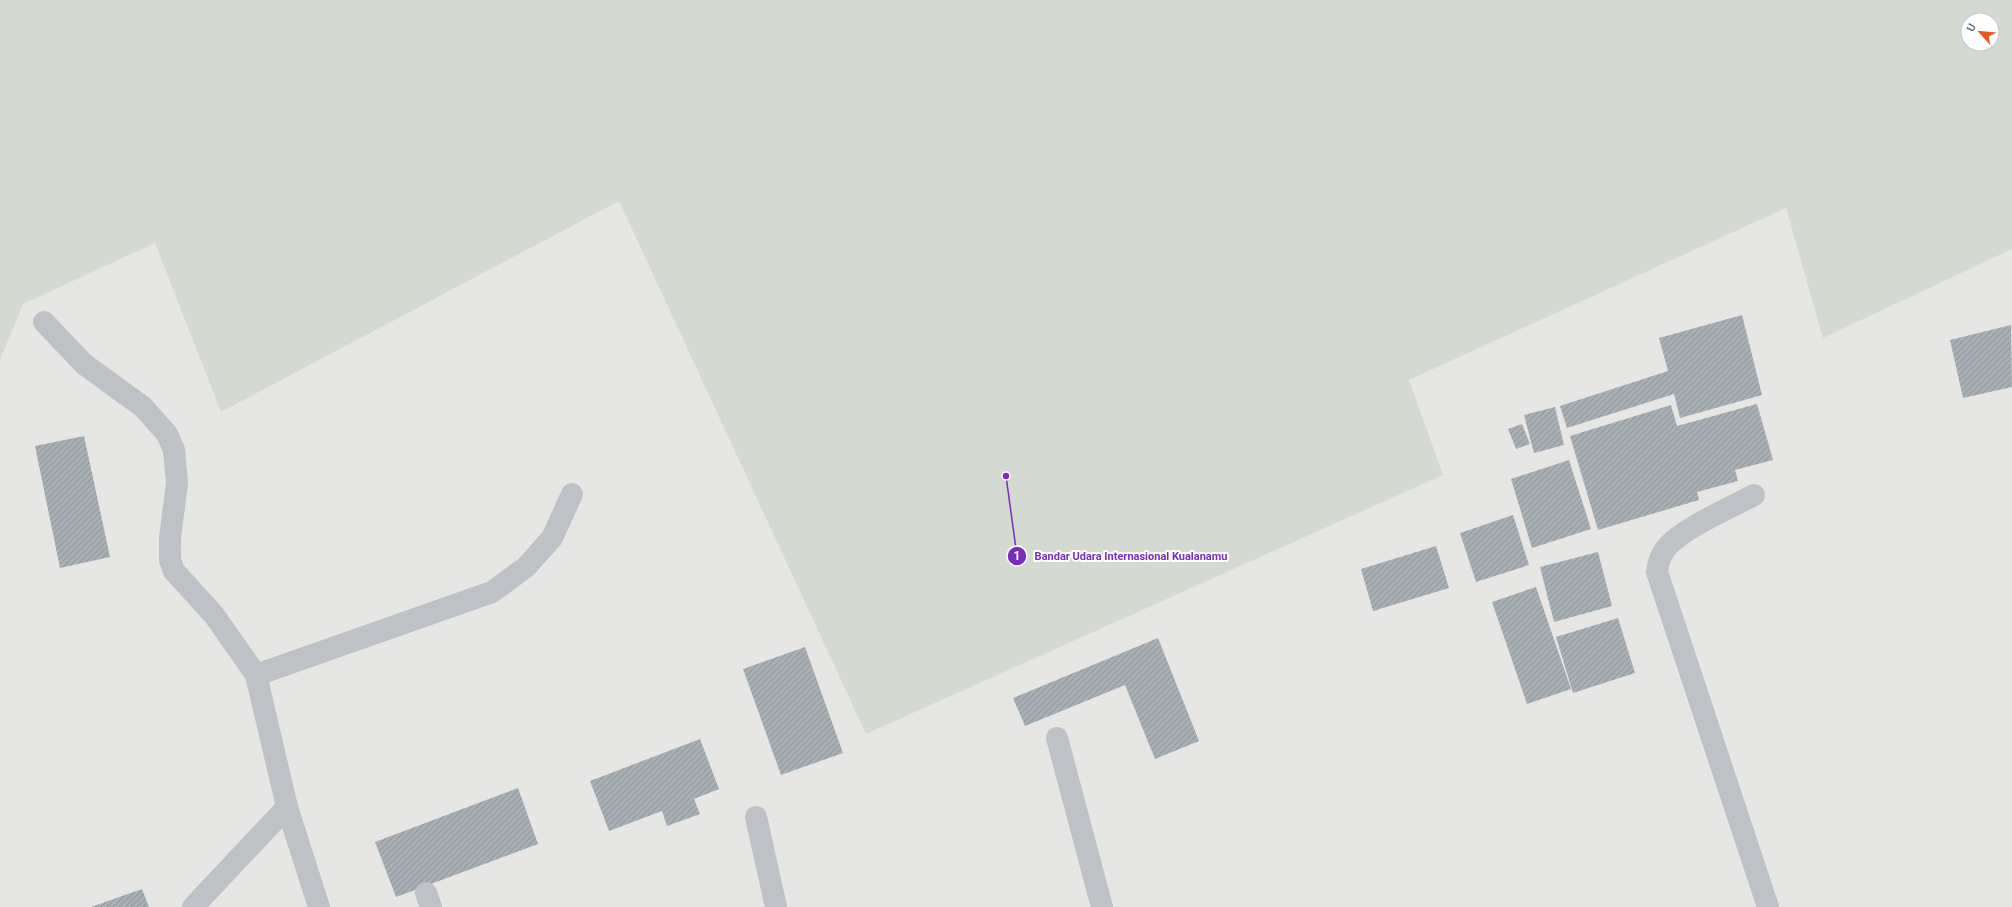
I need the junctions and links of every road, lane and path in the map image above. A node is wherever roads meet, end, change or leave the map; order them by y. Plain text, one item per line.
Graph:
1 (44, 322) dead end
2 (572, 494) dead end
3 (1754, 495) dead end
4 (256, 675) junction
5 (1057, 738) dead end
6 (287, 807) junction
7 (756, 817) dead end
8 (193, 907) edge
9 (319, 907) edge
10 (776, 907) edge
11 (1102, 907) edge
12 (1768, 907) edge

1 - 4 lane
2 - 4 lane
3 - 12 lane
4 - 6 lane
5 - 11 lane
6 - 8 lane
6 - 9 lane
7 - 10 lane

